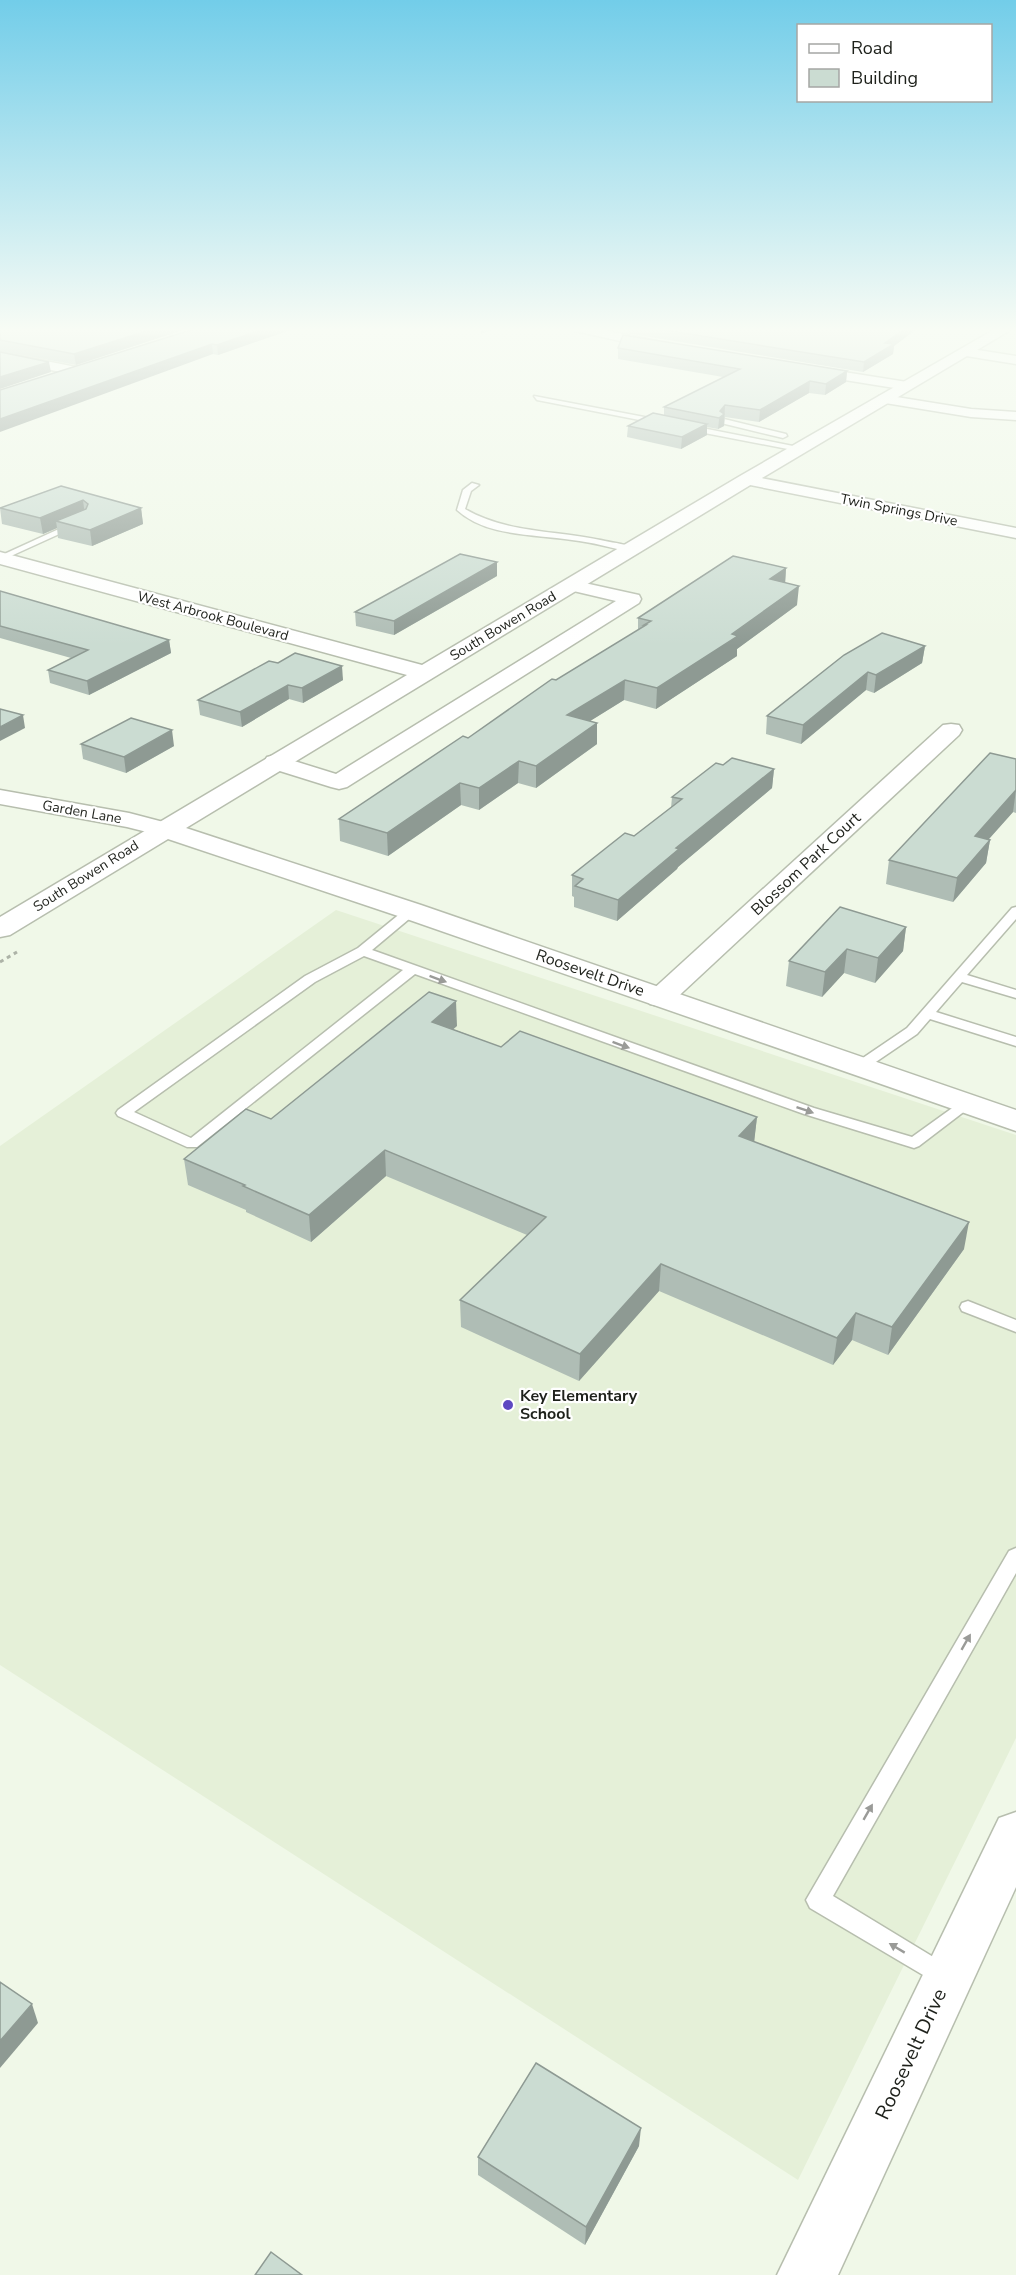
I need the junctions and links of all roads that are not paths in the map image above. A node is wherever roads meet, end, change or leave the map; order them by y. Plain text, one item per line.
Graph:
1 (734, 434) edge
2 (768, 434) edge
3 (824, 434) edge
4 (805, 445) junction
5 (746, 480) junction
6 (475, 485) dead end
7 (84, 521) edge
8 (1016, 533) edge
9 (631, 549) junction
10 (0, 559) edge
11 (571, 585) junction
12 (425, 673) junction
13 (951, 730) dead end
14 (275, 762) junction
15 (0, 798) edge
16 (163, 829) junction
17 (411, 911) junction
18 (1016, 911) edge
19 (0, 928) edge
20 (363, 951) junction
21 (413, 969) junction
22 (959, 976) junction
23 (1016, 994) edge
24 (660, 998) junction
25 (927, 1014) junction
26 (1016, 1042) edge
27 (860, 1067) junction
28 (968, 1104) junction
29 (1016, 1121) edge
30 (968, 1307) dead end
31 (1016, 1326) edge
32 (1016, 1556) edge
33 (1016, 1834) edge
34 (947, 1978) junction
35 (807, 2275) edge

1 - 4 lane
2 - 4 lane
3 - 4 main road, South Bowen Road
4 - 5 main road, South Bowen Road
5 - 8 street, Twin Springs Drive
5 - 9 main road, South Bowen Road
6 - 9 lane
7 - 10 lane
9 - 11 main road, South Bowen Road
10 - 12 main road, West Arbrook Boulevard
11 - 12 main road, South Bowen Road
11 - 14 street
12 - 14 main road, South Bowen Road
13 - 24 street, Blossom Park Court
14 - 16 main road, South Bowen Road
15 - 16 street, Garden Lane
16 - 17 main road, Roosevelt Drive
16 - 19 main road, South Bowen Road
17 - 20 lane
17 - 24 main road, Roosevelt Drive
18 - 22 lane
20 - 21 lane
20 - 21 lane
21 -> 28 lane
22 - 23 lane
22 - 25 lane
24 - 27 main road, Roosevelt Drive
25 - 26 lane
25 - 27 lane
27 - 28 main road, Roosevelt Drive
28 - 29 main road, Roosevelt Drive
30 - 31 lane
34 -> 32 lane
33 - 34 main road, Roosevelt Drive
34 - 35 main road, Roosevelt Drive

